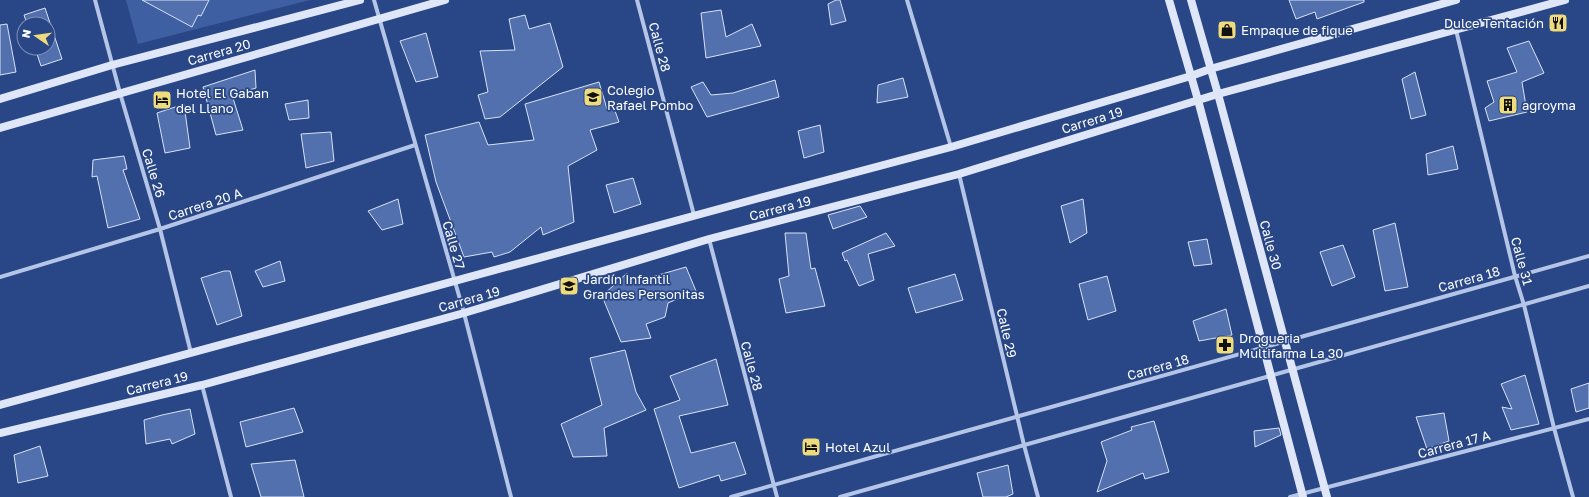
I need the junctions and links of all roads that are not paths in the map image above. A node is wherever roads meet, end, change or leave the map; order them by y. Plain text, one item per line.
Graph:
1 (95, 0) edge
2 (360, 0) edge
3 (374, 0) edge
4 (445, 0) edge
5 (636, 0) edge
6 (907, 0) edge
7 (1169, 0) edge
8 (1191, 0) edge
9 (1456, 0) edge
10 (1565, 0) edge
11 (1443, 2) edge
12 (378, 18) junction
13 (1456, 30) junction
14 (112, 65) junction
15 (1210, 69) junction
16 (1191, 76) junction
17 (120, 93) junction
18 (1218, 94) junction
19 (0, 99) edge
20 (1198, 100) junction
21 (0, 128) edge
22 (415, 145) junction
23 (951, 147) junction
24 (959, 174) junction
25 (694, 215) junction
26 (160, 229) junction
27 (709, 240) junction
28 (1589, 256) edge
29 (1515, 276) junction
30 (0, 277) edge
31 (455, 281) junction
32 (1589, 286) edge
33 (1524, 305) junction
34 (464, 313) junction
35 (1285, 342) junction
36 (1263, 349) junction
37 (192, 353) junction
38 (1293, 370) junction
39 (1271, 376) junction
40 (202, 385) junction
41 (0, 405) edge
42 (1017, 417) junction
43 (1589, 419) edge
44 (1554, 428) junction
45 (0, 433) edge
46 (1024, 445) junction
47 (774, 485) junction
48 (1324, 488) junction
49 (1302, 495) edge
50 (232, 497) edge
51 (511, 497) edge
52 (731, 497) edge
53 (777, 497) edge
54 (840, 497) edge
55 (1038, 497) edge
56 (1290, 497) edge
57 (1327, 497) edge
58 (1573, 497) edge

1 - 14 street, Calle 26
2 - 14 main road, Carrera 20
3 - 12 street, Calle 27
4 - 12 main road, Carrera 20
5 - 25 street, Calle 28
6 - 23 street
7 - 16 main road
8 - 15 main road, Calle 30
9 - 11 main road, Carrera 19
10 - 13 main road, Carrera 19
11 - 15 main road, Carrera 19
12 - 17 main road, Carrera 20
12 - 22 street, Calle 27
13 - 18 main road, Carrera 19
13 - 29 street, Calle 31
14 - 17 street, Calle 26
14 - 19 main road, Carrera 20
15 - 16 main road, Carrera 19
15 - 18 main road, Calle 30
16 - 20 main road
16 - 23 main road, Carrera 19
17 - 21 main road, Carrera 20
17 - 26 street, Calle 26
18 - 20 main road, Carrera 19
18 - 35 main road, Calle 30
20 - 24 main road, Carrera 19
20 - 36 main road
22 - 26 street, Carrera 20 A
22 - 31 street, Calle 27
23 - 25 main road, Carrera 19
24 - 27 main road, Carrera 19
24 - 42 street, Calle 29
25 - 31 main road, Carrera 19
26 - 30 street, Carrera 20 A
26 - 37 street, Calle 26
27 - 34 main road, Carrera 19
27 - 47 street, Calle 28
28 - 29 street, Carrera 18
29 - 33 street, Calle 31
29 - 35 street, Carrera 18
31 - 34 street, Calle 27
31 - 37 main road, Carrera 19
32 - 33 street
33 - 38 street
33 - 44 street, Calle 31
34 - 40 main road, Carrera 19
34 - 51 street, Calle 27
35 - 36 street, Carrera 18
35 - 38 main road, Calle 30
36 - 39 main road
36 - 42 street, Carrera 18
37 - 41 main road, Carrera 19
38 - 39 street
38 - 48 main road, Calle 30
39 - 46 street
39 - 49 main road
40 - 45 main road, Carrera 19
40 - 50 street
42 - 46 street, Calle 29
42 - 47 street, Carrera 18
43 - 44 street, Carrera 17 A
44 - 48 street, Carrera 17 A
44 - 58 street, Calle 31
46 - 54 street
46 - 55 street, Calle 29
47 - 52 street, Carrera 18
47 - 53 street, Calle 28
48 - 49 street, Carrera 17 A
48 - 57 main road, Calle 30
49 - 56 street

